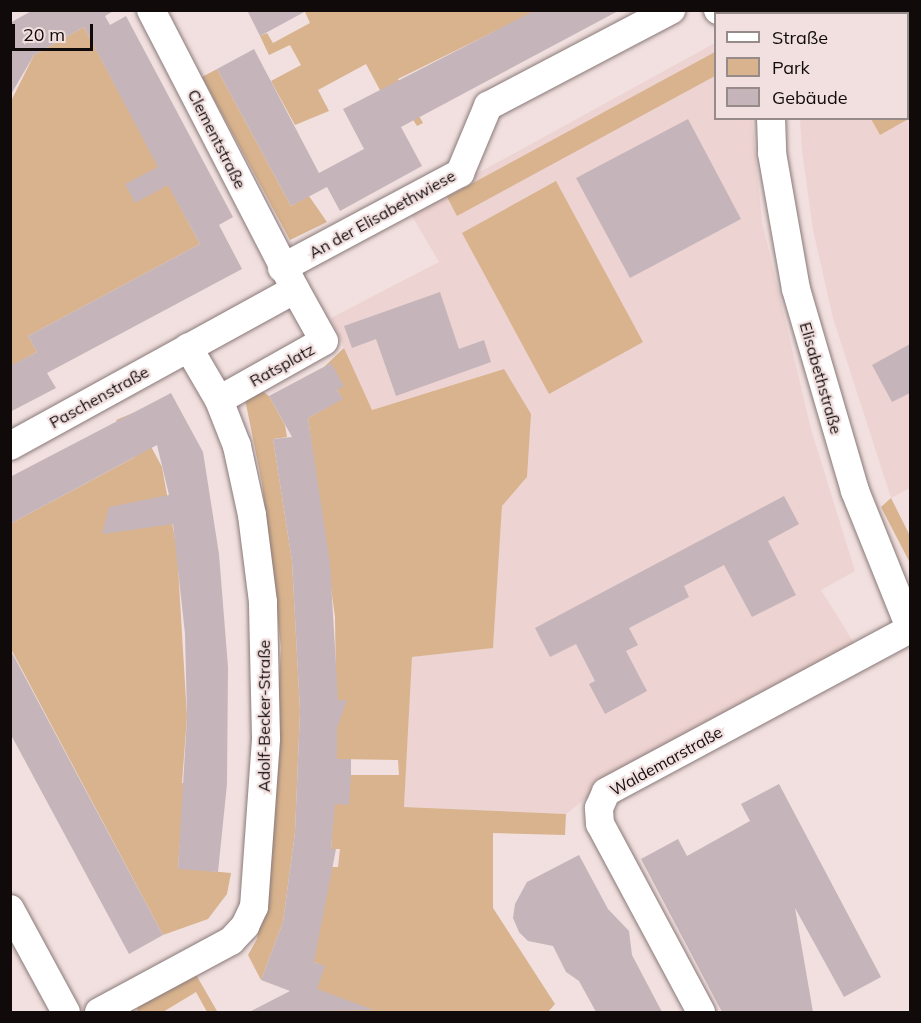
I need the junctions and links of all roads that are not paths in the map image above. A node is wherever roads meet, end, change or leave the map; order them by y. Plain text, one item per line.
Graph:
1 (151, 10) edge
2 (670, 10) edge
3 (771, 120) edge
4 (289, 278) junction
5 (188, 348) junction
6 (219, 400) junction
7 (10, 446) edge
8 (910, 629) edge
9 (10, 909) edge
10 (66, 1012) edge
11 (99, 1012) edge
12 (700, 1012) edge

1 - 4 street, Clementstraße
2 - 4 street, An der Elisabethwiese
3 - 8 street, Elisabethstraße
4 - 5 street
4 - 6 street, Ratsplatz
5 - 6 street, Adolf-Becker-Straße
5 - 7 street, Paschenstraße
6 - 11 street, Adolf-Becker-Straße
8 - 12 street, Waldemarstraße
9 - 10 street

